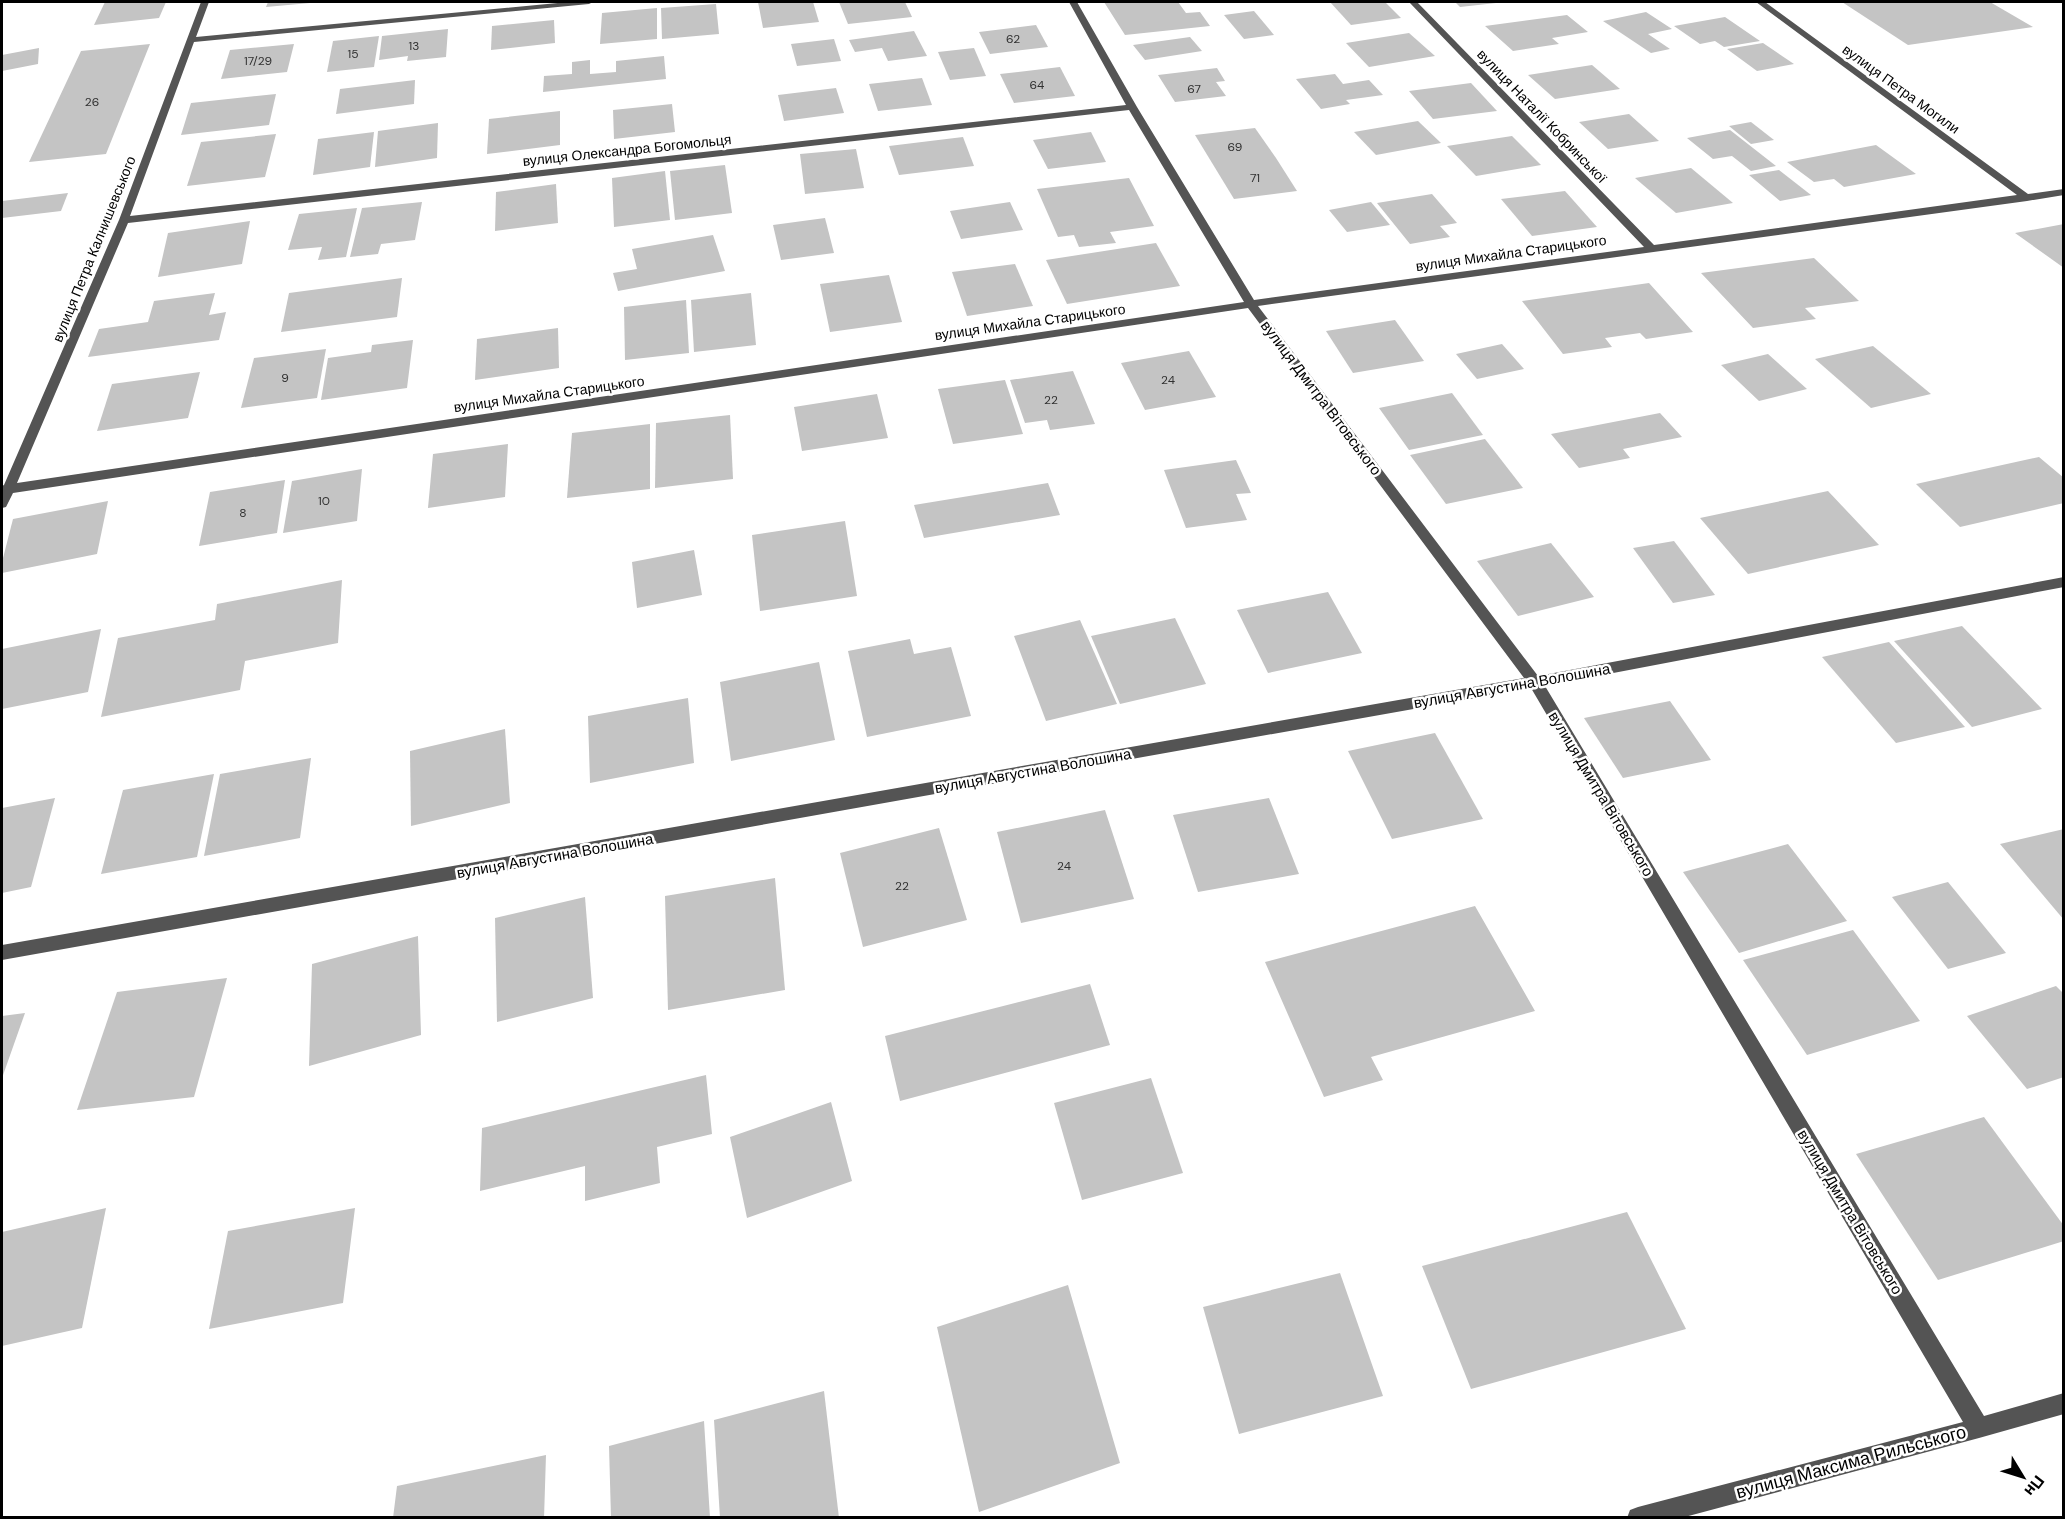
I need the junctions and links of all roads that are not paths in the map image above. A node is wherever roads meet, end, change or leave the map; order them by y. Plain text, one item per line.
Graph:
1 (205, 2) edge
2 (589, 2) edge
3 (1073, 2) edge
4 (1413, 2) edge
5 (1760, 2) edge
6 (190, 40) junction
7 (1132, 107) junction
8 (2064, 192) edge
9 (2027, 198) junction
10 (124, 220) junction
11 (1652, 249) junction
12 (1251, 304) junction
13 (5, 490) edge
14 (2, 504) edge
15 (2064, 582) edge
16 (1535, 682) junction
17 (2, 953) edge
18 (2064, 1403) edge
19 (1979, 1428) junction
20 (1638, 1518) edge

1 - 6 street, вулиця Петра Калнишевського
2 - 6 street
3 - 7 street, вулиця Дмитра Вітовського
4 - 11 street, вулиця Наталії Кобринської
5 - 9 street, вулиця Петра Могили
6 - 10 street, вулиця Петра Калнишевського
7 - 10 street, вулиця Олександра Богомольця
7 - 12 street, вулиця Дмитра Вітовського
8 - 9 street, вулиця Михайла Старицького
9 - 11 street, вулиця Михайла Старицького
10 - 13 street, вулиця Петра Калнишевського
11 - 12 street, вулиця Михайла Старицького
12 - 13 street, вулиця Михайла Старицького
12 - 16 street, вулиця Дмитра Вітовського
13 - 14 street, вулиця Петра Калнишевського
15 - 16 street, вулиця Августина Волошина
16 - 17 street, вулиця Августина Волошина
16 - 19 street, вулиця Дмитра Вітовського
18 - 19 street, вулиця Максима Рильського
19 - 20 street, вулиця Максима Рильського

